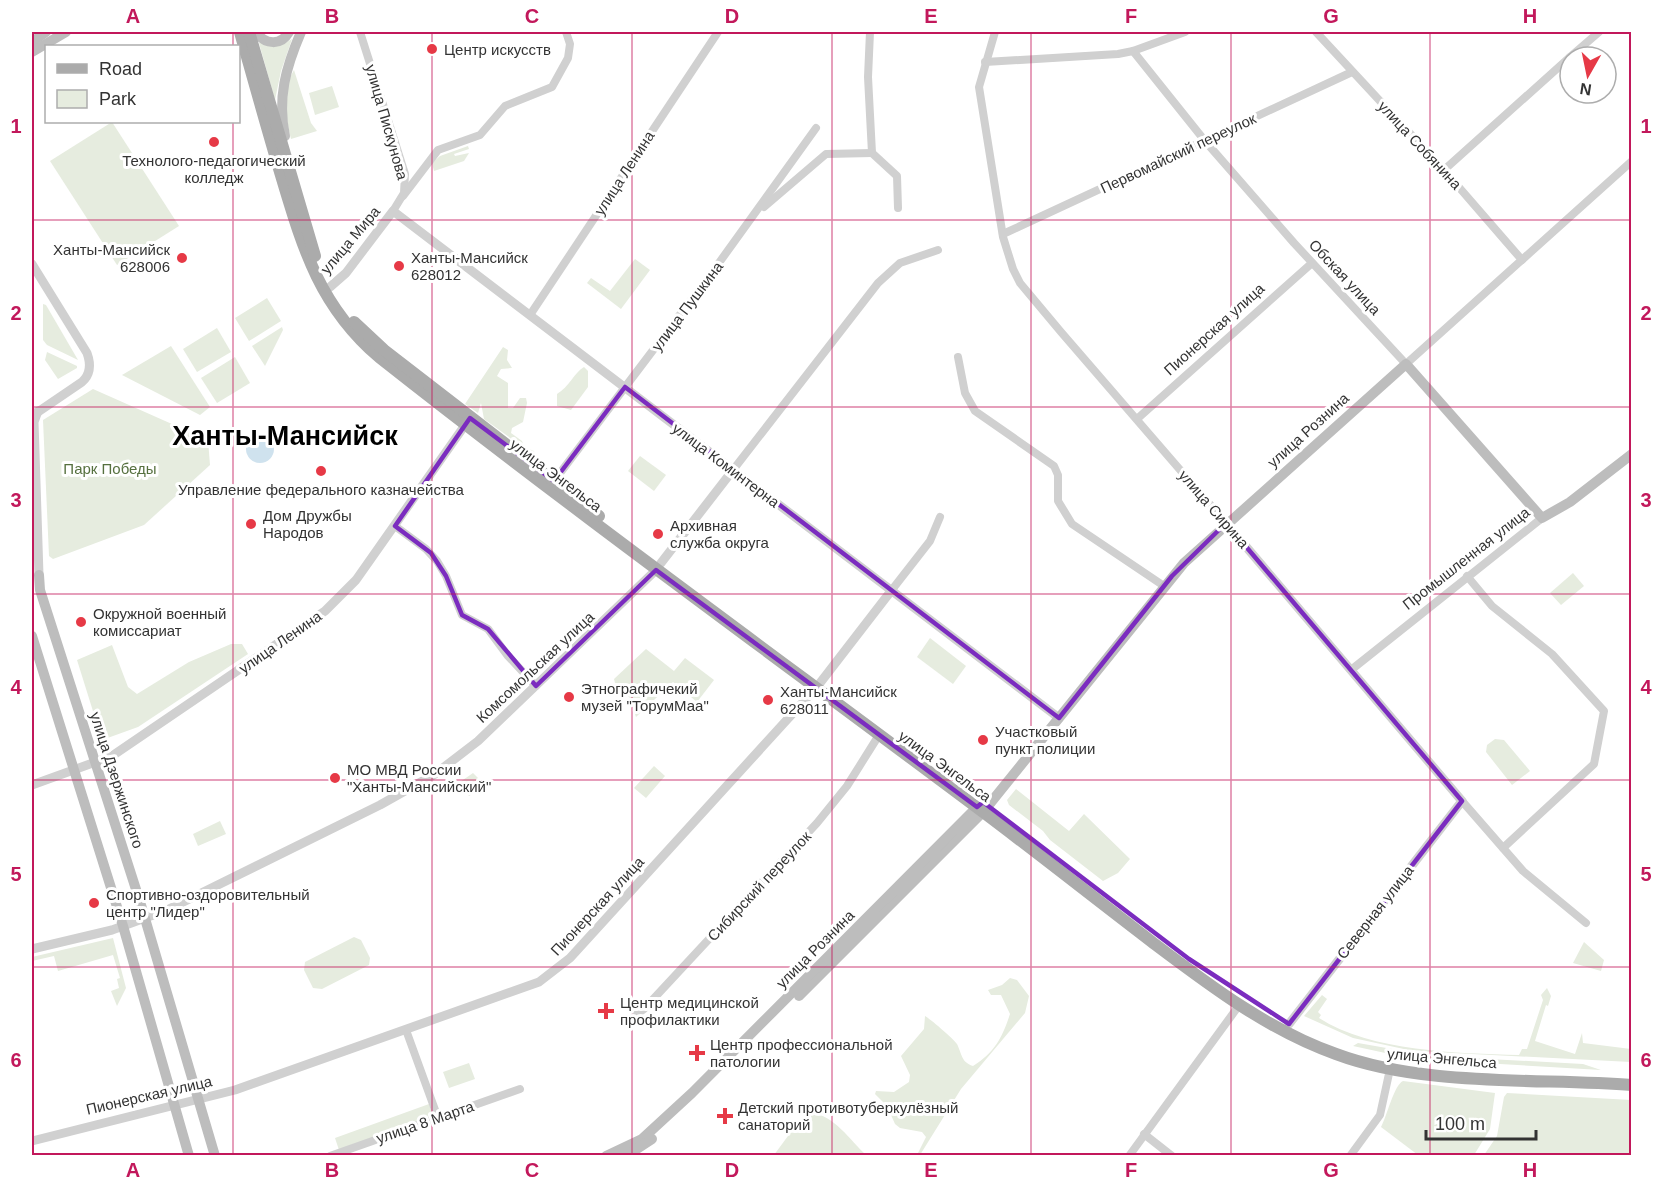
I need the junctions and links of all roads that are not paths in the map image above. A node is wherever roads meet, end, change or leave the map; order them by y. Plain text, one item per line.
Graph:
1 (37, 32) edge
2 (75, 32) edge
3 (237, 32) edge
4 (249, 32) edge
5 (256, 32) edge
6 (289, 32) edge
7 (301, 32) edge
8 (360, 32) edge
9 (566, 32) edge
10 (718, 32) edge
11 (870, 32) edge
12 (996, 32) edge
13 (1185, 32) edge
14 (1316, 32) edge
15 (1599, 32) edge
16 (56, 33) edge
17 (32, 37) edge
18 (32, 42) edge
19 (1584, 45) edge
20 (1133, 51) junction
21 (32, 52) edge
22 (985, 62) junction
23 (1558, 68) edge
24 (1352, 72) junction
25 (266, 110) junction
26 (816, 128) dead end
27 (1205, 141) junction
28 (286, 146) junction
29 (872, 153) junction
30 (1632, 161) edge
31 (404, 170) junction
32 (1444, 170) junction
33 (420, 173) junction
34 (292, 184) junction
35 (402, 196) junction
36 (898, 208) dead end
37 (759, 209) junction
38 (393, 211) junction
39 (1003, 234) junction
40 (311, 244) junction
41 (938, 250) dead end
42 (1522, 260) junction
43 (1312, 263) junction
44 (32, 264) edge
45 (326, 289) junction
46 (530, 315) junction
47 (958, 357) dead end
48 (1406, 364) junction
49 (625, 387) junction
50 (34, 412) edge
51 (1137, 419) junction
52 (468, 421) junction
53 (1632, 454) edge
54 (32, 461) edge
55 (733, 470) junction
56 (554, 481) junction
57 (940, 517) dead end
58 (1542, 518) junction
59 (1226, 523) junction
60 (395, 526) junction
61 (32, 564) edge
62 (659, 567) junction
63 (1467, 576) junction
64 (34, 577) edge
65 (1164, 586) junction
66 (891, 591) junction
67 (32, 636) edge
68 (1351, 670) junction
69 (536, 686) junction
70 (818, 686) junction
71 (1059, 718) junction
72 (879, 735) junction
73 (96, 764) junction
74 (74, 771) junction
75 (32, 784) edge
76 (1462, 801) junction
77 (983, 807) junction
78 (1503, 848) junction
79 (146, 919) junction
80 (1586, 923) dead end
81 (123, 926) junction
82 (32, 949) edge
83 (1242, 1001) junction
84 (625, 1023) dead end
85 (1287, 1027) junction
86 (406, 1030) junction
87 (1390, 1065) junction
88 (1501, 1074) junction
89 (1632, 1077) edge
90 (1632, 1085) edge
91 (520, 1089) dead end
92 (198, 1100) junction
93 (175, 1106) junction
94 (438, 1118) junction
95 (1144, 1134) junction
96 (32, 1141) edge
97 (631, 1152) edge
98 (189, 1155) edge
99 (215, 1155) edge
100 (330, 1155) edge
101 (606, 1155) edge
102 (1129, 1155) edge
103 (1172, 1155) edge
104 (1350, 1155) edge

1 - 17 main road
2 - 16 main road
3 - 25 main road
3 - 25 main road
4 - 25 main road
5 - 6 main road
7 - 28 main road
8 - 31 street, улица Пискунова
9 - 33 street
10 - 46 street, улица Ленина
11 - 29 street
12 - 22 street, улица Сирина
13 - 20 street
14 - 24 street, улица Собянина
15 - 19 street
16 - 18 main road
16 - 21 main road
20 - 22 street
20 - 27 street, Обская улица
22 - 39 street, улица Сирина
23 - 32 street
24 - 27 street, Первомайский переулок
24 - 32 street, улица Собянина
25 - 28 main road
25 - 34 main road
25 - 45 main road
26 - 37 street, улица Пушкина
27 - 39 street, Первомайский переулок
27 - 43 street, Обская улица
28 - 34 main road
28 - 40 main road
29 - 36 street
29 - 37 street
30 - 42 street, улица Рознина
31 - 33 street
31 - 35 street, улица Пискунова
32 - 42 street, улица Собянина
33 - 35 street
34 - 40 main road
35 - 38 street, улица Пискунова
37 - 49 street, улица Пушкина
38 - 45 street, улица Мира
38 - 46 street, улица Коминтерна
39 - 51 street, улица Сирина
40 - 45 main road
41 - 55 street, Комсомольская улица
42 - 48 street, улица Рознина
43 - 48 street, Обская улица
43 - 51 street, Пионерская улица
44 - 50 street, улица Дзержинского
45 - 52 main road, улица Энгельса
46 - 49 street, улица Коминтерна
47 - 65 street
48 - 58 main road, Обская улица
48 - 59 main road, улица Рознина
49 - 55 street, улица Коминтерна
49 - 56 street, улица Пушкина
50 - 64 street, улица Дзержинского
51 - 59 street, улица Сирина
52 - 56 main road, улица Энгельса
52 - 60 street, улица Ленина
52 - 62 main road, улица Энгельса
53 - 58 main road, Промышленная улица
54 - 61 street
55 - 62 street, Комсомольская улица
55 - 66 street, улица Коминтерна
56 - 62 main road, улица Энгельса
57 - 66 street, Пионерская улица
58 - 63 street, Промышленная улица
59 - 65 main road, улица Рознина
59 - 68 street, улица Сирина
60 - 69 street
60 - 73 street, улица Ленина
62 - 69 street, Комсомольская улица
62 - 70 main road, улица Энгельса
63 - 68 street, Промышленная улица
63 - 78 street
64 - 73 main road, улица Дзержинского
65 - 71 main road, улица Рознина
66 - 70 street, Пионерская улица
66 - 71 street, улица Коминтерна
67 - 74 main road
68 - 76 street, улица Сирина
69 - 79 street, Комсомольская улица
70 - 72 main road, улица Энгельса
70 - 77 main road, улица Энгельса
70 - 86 street, Пионерская улица
71 - 77 main road, улица Рознина
72 - 77 main road, улица Энгельса
72 - 84 street, Сибирский переулок
73 - 74 street, улица Ленина
73 - 79 main road, улица Дзержинского
74 - 75 street, улица Ленина
74 - 81 main road
76 - 78 street, улица Сирина
76 - 85 street, Северная улица
77 - 83 main road, улица Энгельса
77 - 97 main road, улица Рознина
78 - 80 street, улица Сирина
79 - 81 street, Комсомольская улица
79 - 92 main road, улица Дзержинского
81 - 82 street, Комсомольская улица
81 - 93 main road
83 - 85 main road, улица Энгельса
83 - 95 street
85 - 87 main road, улица Энгельса
86 - 92 street, Пионерская улица
86 - 94 street
87 - 88 main road, улица Энгельса
87 - 104 street
88 - 89 main road, улица Энгельса
88 - 90 main road, улица Энгельса
91 - 94 street, улица 8 Марта
92 - 93 street, Пионерская улица
92 - 99 main road, улица Дзержинского
93 - 96 street, Пионерская улица
93 - 98 main road
94 - 100 street, улица 8 Марта
95 - 102 street
95 - 103 street
97 - 101 main road, улица Рознина

